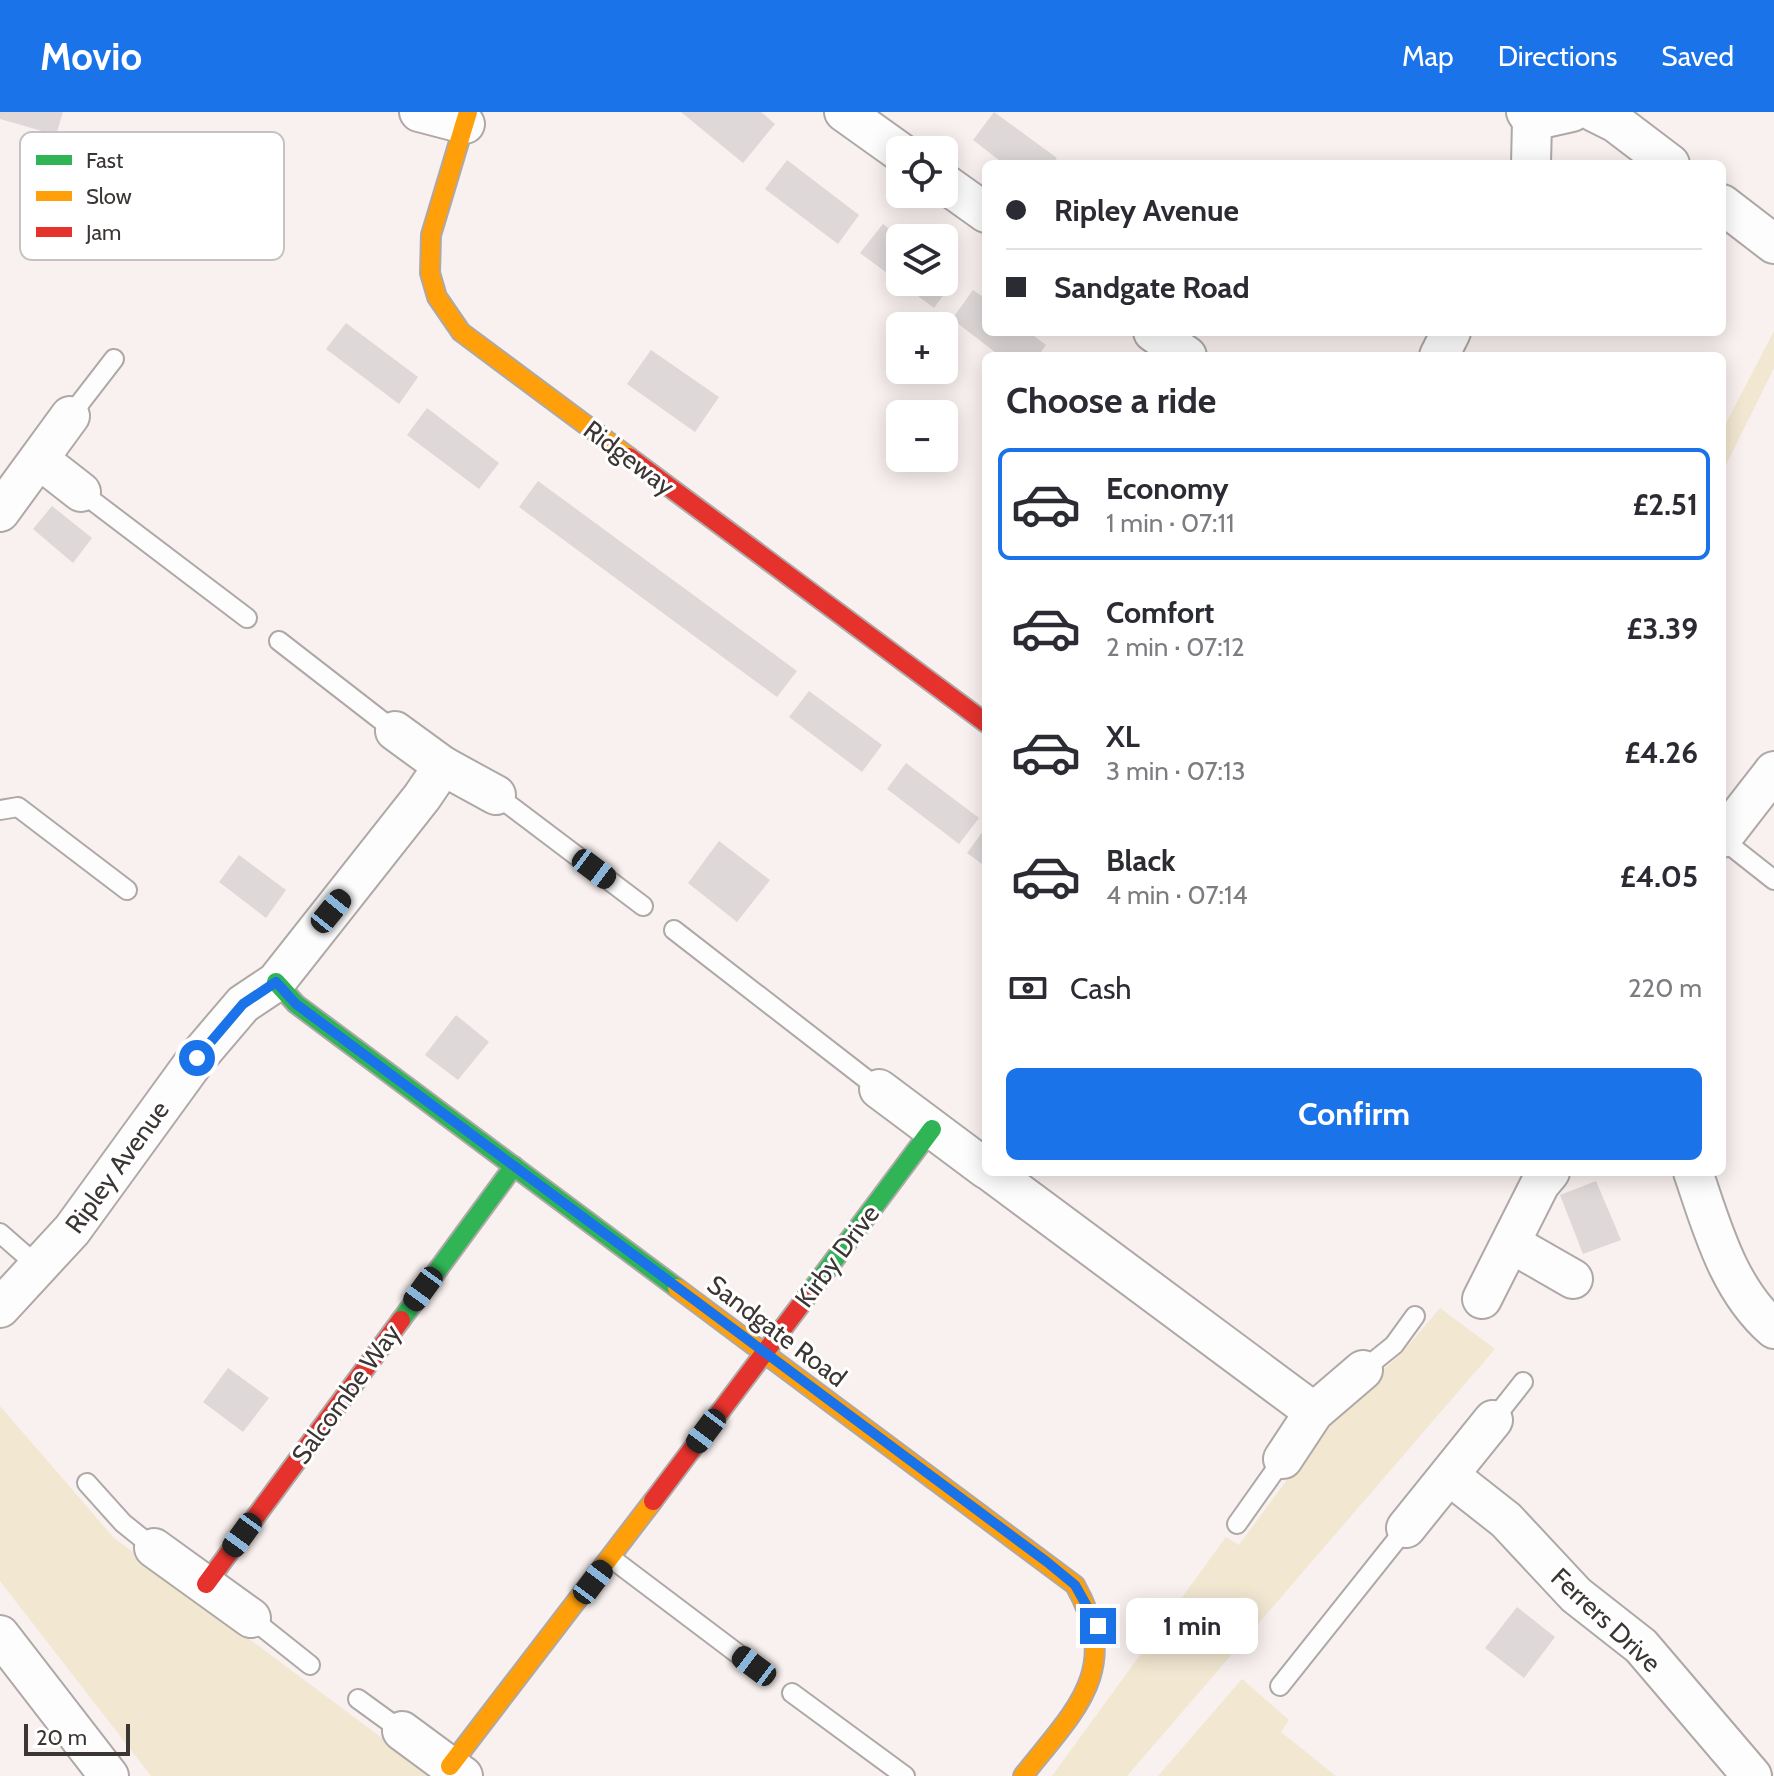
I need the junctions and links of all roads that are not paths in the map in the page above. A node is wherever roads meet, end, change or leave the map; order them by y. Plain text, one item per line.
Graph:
1 (419, 112) edge
2 (844, 112) edge
3 (1572, 112) edge
4 (1594, 112) edge
5 (1529, 116) edge
6 (466, 118) edge
7 (886, 142) edge
8 (1531, 160) edge
9 (1665, 160) edge
10 (958, 193) edge
11 (1726, 207) edge
12 (982, 210) edge
13 (1774, 244) edge
14 (1159, 336) edge
15 (1181, 352) edge
16 (114, 359) dead end
17 (70, 416) joint
18 (40, 460) junction
19 (81, 492) joint
20 (0, 512) edge
21 (247, 618) dead end
22 (279, 641) dead end
23 (982, 720) edge
24 (395, 731) joint
25 (443, 766) junction
26 (1774, 771) edge
27 (496, 795) joint
28 (0, 810) edge
29 (1726, 833) edge
30 (1726, 841) edge
31 (1774, 880) edge
32 (127, 890) dead end
33 (643, 906) dead end
34 (674, 930) dead end
35 (276, 982) junction
36 (879, 1089) joint
37 (932, 1129) junction
38 (514, 1166) junction
39 (982, 1166) edge
40 (996, 1176) edge
41 (1547, 1176) edge
42 (1694, 1176) edge
43 (0, 1233) edge
44 (1512, 1244) junction
45 (40, 1268) junction
46 (1573, 1279) dead end
47 (1482, 1299) dead end
48 (0, 1308) edge
49 (1415, 1316) dead end
50 (1774, 1329) edge
51 (764, 1354) junction
52 (1363, 1370) joint
53 (1523, 1382) dead end
54 (1314, 1412) junction
55 (1493, 1420) joint
56 (1283, 1459) joint
57 (1450, 1476) junction
58 (87, 1483) dead end
59 (1237, 1524) dead end
60 (1406, 1528) joint
61 (154, 1548) joint
62 (611, 1558) junction
63 (206, 1584) junction
64 (251, 1618) joint
65 (1, 1640) edge
66 (310, 1665) dead end
67 (754, 1666) dead end
68 (1280, 1686) dead end
69 (792, 1693) dead end
70 (358, 1699) dead end
71 (402, 1731) joint
72 (457, 1771) edge
73 (109, 1776) edge
74 (905, 1776) edge
75 (1023, 1776) edge
76 (1752, 1776) edge

1 - 6 street
2 - 7 street
3 - 5 street
4 - 9 street
5 - 8 street
6 - 23 street, Ridgeway
10 - 12 street
11 - 13 street
14 - 15 street
16 - 17 lane
17 - 18 street
18 - 19 street
18 - 20 street
19 - 21 lane
22 - 24 lane
24 - 25 street
25 - 27 street
25 - 35 street, Ripley Avenue
26 - 29 street
27 - 33 lane
28 - 32 lane
30 - 31 lane
34 - 36 lane
35 - 38 street, Sandgate Road
35 - 45 street, Ripley Avenue
36 - 37 street
37 - 39 street
37 - 51 street, Kirby Drive
38 - 51 street, Sandgate Road
38 - 63 street, Salcombe Way
40 - 54 street
41 - 44 street
42 - 50 street
43 - 45 lane
44 - 46 street
44 - 47 street
45 - 48 street, Ripley Avenue
49 - 52 lane
51 - 62 street, Kirby Drive
51 - 75 street, Sandgate Road
52 - 54 street
53 - 55 lane
54 - 56 street
55 - 57 street
56 - 59 lane
57 - 60 street
57 - 76 street, Ferrers Drive
58 - 61 lane
60 - 68 lane
61 - 63 street
62 - 67 lane
62 - 72 street, Kirby Drive
63 - 64 street
64 - 66 lane
65 - 73 street
69 - 74 lane
70 - 71 lane
71 - 72 street, Kirby Drive

